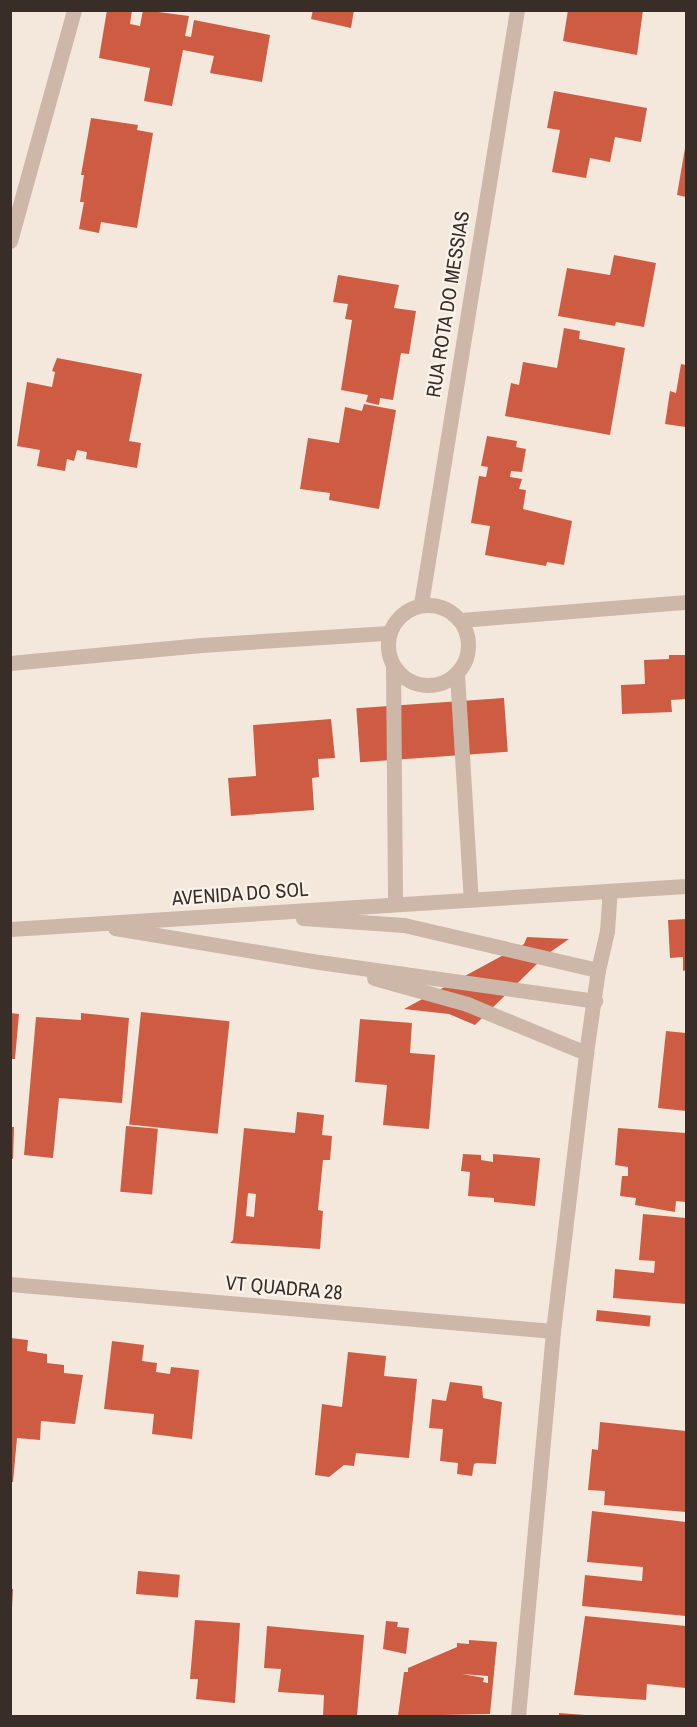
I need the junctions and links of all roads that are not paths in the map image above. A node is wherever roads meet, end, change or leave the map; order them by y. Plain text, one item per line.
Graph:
1 (74, 10) edge
2 (517, 10) edge
3 (10, 241) edge
4 (687, 602) edge
5 (421, 604) junction
6 (460, 620) junction
7 (389, 633) junction
8 (10, 663) edge
9 (393, 665) junction
10 (457, 674) junction
11 (687, 886) edge
12 (610, 892) junction
13 (471, 900) junction
14 (395, 904) junction
15 (239, 914) junction
16 (88, 923) junction
17 (10, 929) edge
18 (319, 962) junction
19 (598, 970) junction
20 (595, 1000) junction
21 (586, 1053) junction
22 (10, 1284) edge
23 (553, 1331) junction
24 (518, 1716) edge

1 - 3 street
2 - 5 street, RUA ROTA DO MESSIAS
4 - 6 street
5 - 6 street
5 - 7 street
6 - 10 street
7 - 8 street
7 - 9 street
9 - 10 street
9 - 14 street
10 - 13 street
11 - 12 street, AVENIDA DO SOL
12 - 13 street, AVENIDA DO SOL
12 - 19 street
13 - 14 street, AVENIDA DO SOL
14 - 15 street, AVENIDA DO SOL
15 - 16 street, AVENIDA DO SOL
15 - 19 street
16 - 17 street, AVENIDA DO SOL
16 - 18 street
18 - 20 street
18 - 21 street
19 - 20 street
20 - 21 street
21 - 23 street
22 - 23 street, VT QUADRA 28
23 - 24 street

